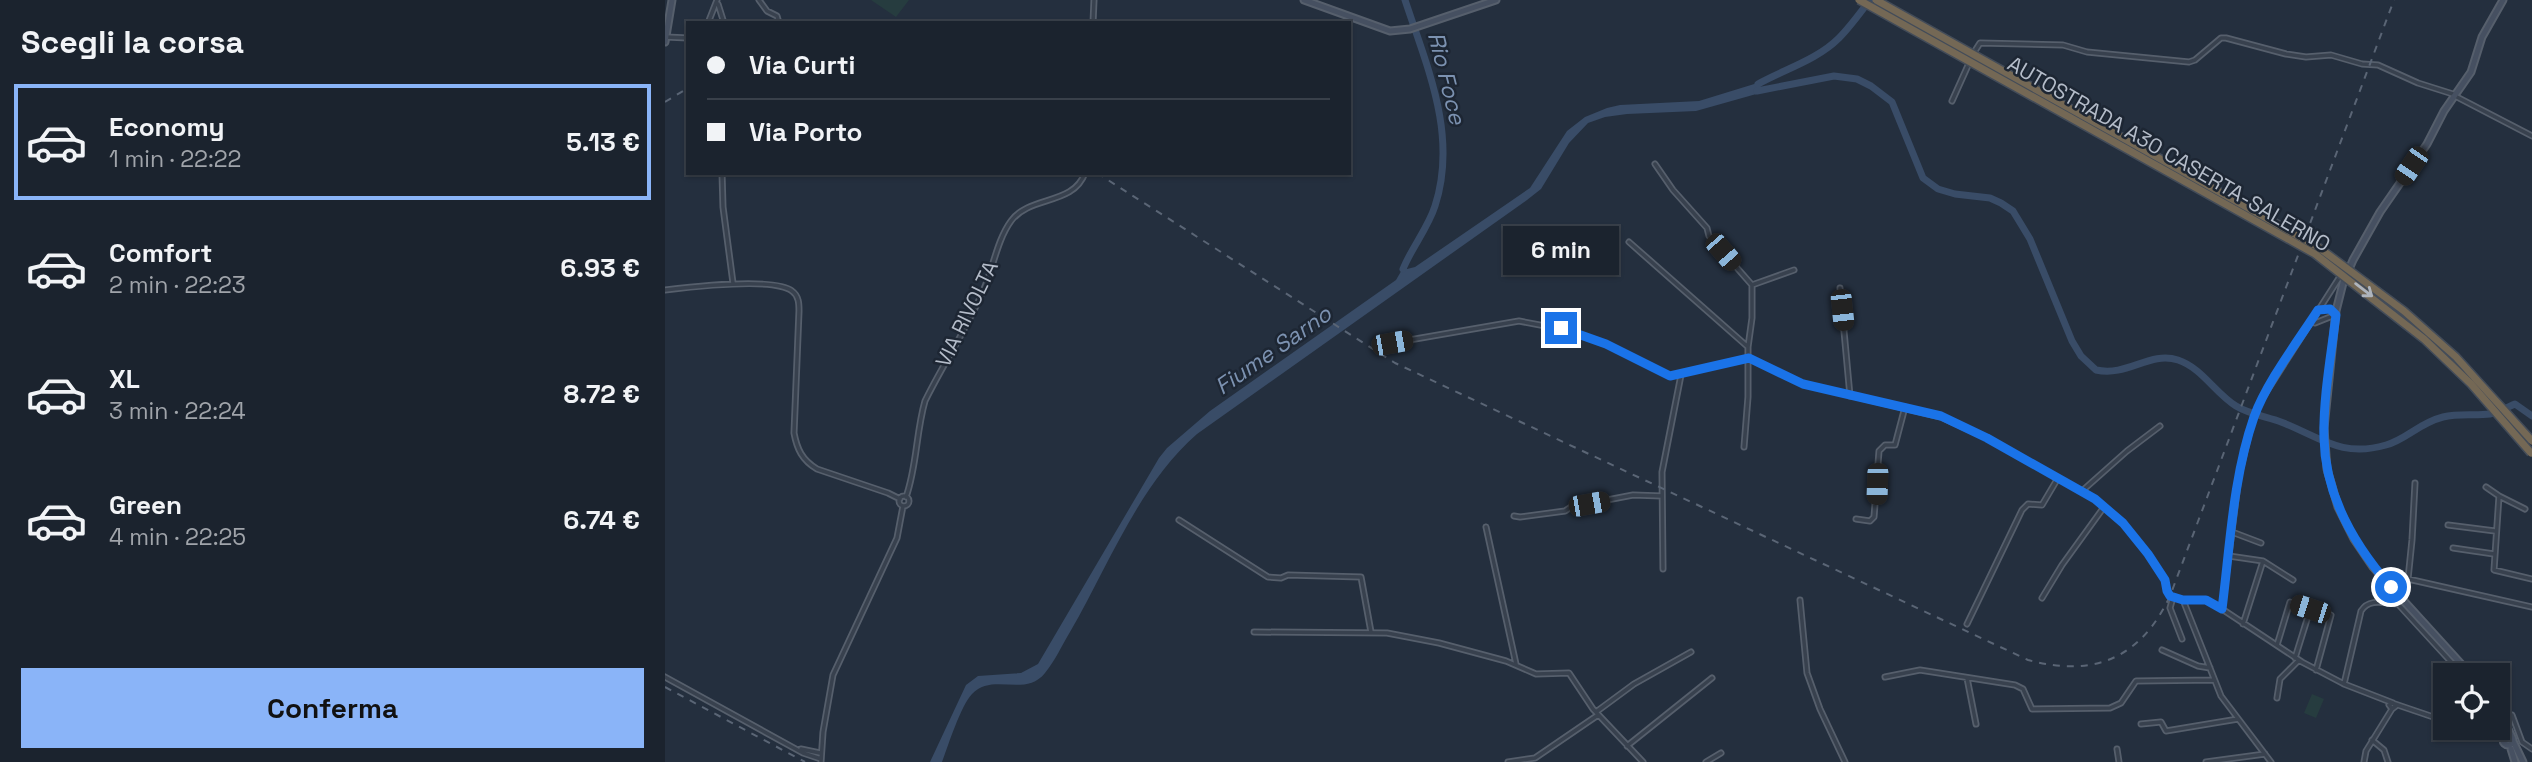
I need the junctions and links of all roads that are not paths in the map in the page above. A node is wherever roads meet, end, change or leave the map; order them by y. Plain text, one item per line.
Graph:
1 (672, 0) edge
2 (759, 0) edge
3 (1094, 0) edge
4 (1304, 0) edge
5 (1496, 0) edge
6 (1859, 0) edge
7 (1876, 0) edge
8 (2503, 0) edge
9 (717, 1) edge
10 (709, 21) edge
11 (723, 21) edge
12 (778, 21) edge
13 (1093, 21) edge
14 (686, 38) edge
15 (666, 39) edge
16 (2455, 95) junction
17 (1952, 101) dead end
18 (2532, 136) edge
19 (1655, 164) dead end
20 (722, 175) edge
21 (1084, 175) edge
22 (2363, 241) junction
23 (1629, 242) dead end
24 (1794, 270) dead end
25 (733, 284) junction
26 (1752, 285) junction
27 (1840, 288) dead end
28 (665, 290) edge
29 (2318, 310) junction
30 (2336, 315) junction
31 (2315, 323) dead end
32 (1392, 343) dead end
33 (1748, 346) junction
34 (1749, 358) junction
35 (1681, 375) junction
36 (1850, 396) junction
37 (1905, 407) junction
38 (2160, 426) dead end
39 (2532, 441) edge
40 (1744, 447) dead end
41 (2531, 453) edge
42 (2058, 478) junction
43 (2415, 483) dead end
44 (2487, 486) dead end
45 (2082, 491) junction
46 (1662, 496) junction
47 (2499, 496) junction
48 (906, 497) junction
49 (900, 499) junction
50 (903, 506) junction
51 (2104, 506) junction
52 (2525, 509) dead end
53 (1514, 516) dead end
54 (1856, 519) dead end
55 (1179, 520) dead end
56 (2448, 525) dead end
57 (1486, 527) dead end
58 (2495, 531) junction
59 (2232, 532) junction
60 (2261, 543) dead end
61 (2453, 548) dead end
62 (2494, 554) junction
63 (2229, 556) junction
64 (2263, 561) junction
65 (1663, 569) dead end
66 (2532, 579) edge
67 (2293, 580) dead end
68 (2172, 597) junction
69 (2042, 598) dead end
70 (1800, 600) dead end
71 (2183, 600) junction
72 (2532, 607) edge
73 (2222, 609) junction
74 (2310, 609) junction
75 (1968, 624) dead end
76 (2243, 624) junction
77 (1254, 632) dead end
78 (1371, 632) junction
79 (2182, 639) dead end
80 (2277, 646) junction
81 (2162, 650) dead end
82 (1691, 652) dead end
83 (2297, 659) junction
84 (2452, 663) edge
85 (2460, 663) edge
86 (1516, 664) junction
87 (2210, 668) junction
88 (2316, 670) junction
89 (665, 677) edge
90 (1885, 677) dead end
91 (1712, 678) dead end
92 (1967, 678) junction
93 (2214, 680) junction
94 (2344, 684) junction
95 (2277, 698) dead end
96 (2392, 706) junction
97 (1597, 713) junction
98 (2510, 716) edge
99 (2433, 717) edge
100 (2238, 719) junction
101 (1976, 723) dead end
102 (2141, 724) dead end
103 (2372, 740) junction
104 (2503, 740) edge
105 (822, 742) junction
106 (2509, 742) junction
107 (1627, 746) junction
108 (799, 749) junction
109 (2117, 749) dead end
110 (2532, 749) edge
111 (812, 750) junction
112 (1721, 753) dead end
113 (2265, 754) junction
114 (821, 758) edge
115 (2387, 761) edge
116 (1508, 762) edge
117 (1643, 762) edge
118 (1706, 762) edge
119 (1845, 762) edge
120 (2119, 762) edge
121 (2206, 762) edge
122 (2271, 762) edge
123 (2364, 762) edge
124 (2515, 762) edge
125 (2523, 762) edge

1 - 15 main road
2 - 12 street
3 - 13 street
4 - 5 main road
6 -> 41 highway, AUTOSTRADA A30 CASERTA-SALERNO, bridge
7 - 39 highway, AUTOSTRADA A30 CASERTA-SALERNO, bridge
8 - 16 main road
9 - 10 street
9 - 11 street
14 - 15 street
16 - 17 street
16 - 18 street
16 - 22 main road
19 - 26 street
20 - 25 street
21 - 48 street, VIA RIVOLTA
22 - 29 street
22 - 30 main road
23 - 33 street
24 - 26 street
25 - 28 street
25 - 49 street
26 - 33 street
27 - 36 street
29 - 30 street
29 - 59 street
30 - 31 street
30 - 85 main road
32 - 35 street
33 - 34 street
34 - 35 street
34 - 36 street
34 - 40 street
35 - 46 street
36 - 37 street
37 - 42 street
37 - 54 street
38 - 45 street
42 - 45 street
42 - 75 street
43 - 72 street
44 - 47 street
45 - 51 street
46 - 53 street
46 - 65 street
47 - 52 street
47 - 58 street
48 - 49 street
48 - 50 street, VIA RIVOLTA
49 - 50 street
50 - 105 street, VIA RIVOLTA
51 - 68 street
51 - 69 street
55 - 78 street
56 - 58 street
57 - 86 street
58 - 62 street
59 - 60 street
59 - 63 street
61 - 62 street
62 - 66 street
63 - 64 street
63 - 73 street
64 - 67 street
64 - 76 street
68 - 71 street
68 - 79 street
70 - 119 street
71 - 73 street
71 - 87 street
73 - 76 street
74 - 80 street
74 - 83 street
74 - 88 street
76 - 80 street
77 - 78 street
78 - 86 street
80 - 83 street
81 - 87 street
82 - 97 street
83 - 88 street
83 - 95 street
84 - 94 street
86 - 97 street
87 - 93 street
88 - 94 street
89 - 108 street
90 - 92 street
91 - 107 street
92 - 93 street
92 - 101 street
93 - 100 street
94 - 96 street
96 - 99 street
96 - 103 street
97 - 107 street
97 - 116 street
98 - 110 street
100 - 102 street
100 - 113 street
103 - 115 street
103 - 123 street
104 - 106 street
105 - 111 street
105 - 114 street, VIA RIVOLTA
106 - 124 main road
106 - 125 main road
107 - 117 street
108 - 111 street
108 - 114 street
109 - 120 street
111 - 114 street
112 - 118 street
113 - 121 street
113 - 122 street

